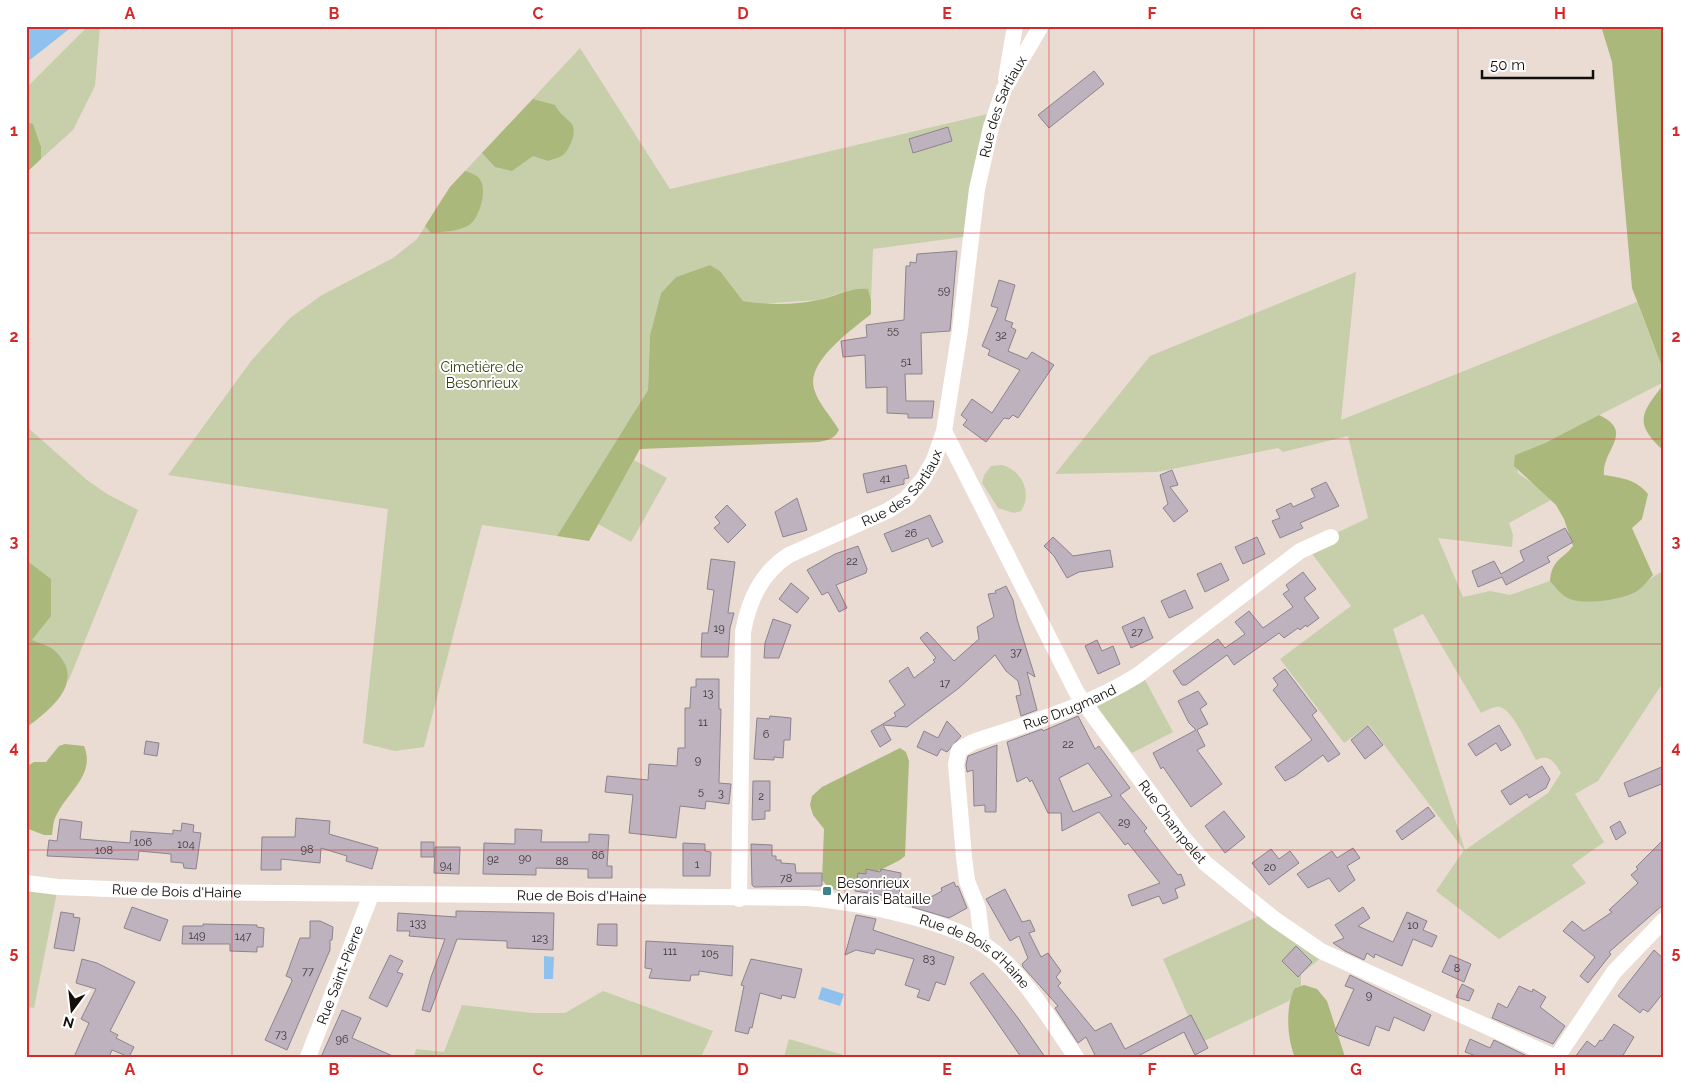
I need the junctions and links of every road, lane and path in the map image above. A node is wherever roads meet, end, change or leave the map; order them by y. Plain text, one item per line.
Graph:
1 (1015, 26) edge
2 (1041, 26) edge
3 (1004, 89) junction
4 (944, 431) junction
5 (1331, 537) dead end
6 (1084, 704) junction
7 (26, 883) edge
8 (371, 895) junction
9 (739, 899) junction
10 (1664, 920) edge
11 (982, 943) junction
12 (308, 1057) edge
13 (1076, 1057) edge
14 (1556, 1057) edge

1 - 3 street
2 - 3 street, Rue des Sartiaux
3 - 4 street, Rue des Sartiaux
4 - 6 street, Rue Champelet
4 - 9 street, Rue des Sartiaux
5 - 6 street, Rue Drugmand
6 - 11 street, Rue Drugmand
6 - 14 street, Rue Champelet
7 - 8 street, Rue de Bois d'Haine
8 - 9 street, Rue de Bois d'Haine
8 - 12 street, Rue Saint-Pierre
9 - 11 street, Rue de Bois d'Haine
10 - 14 street
11 - 13 street, Rue de Bois d'Haine

